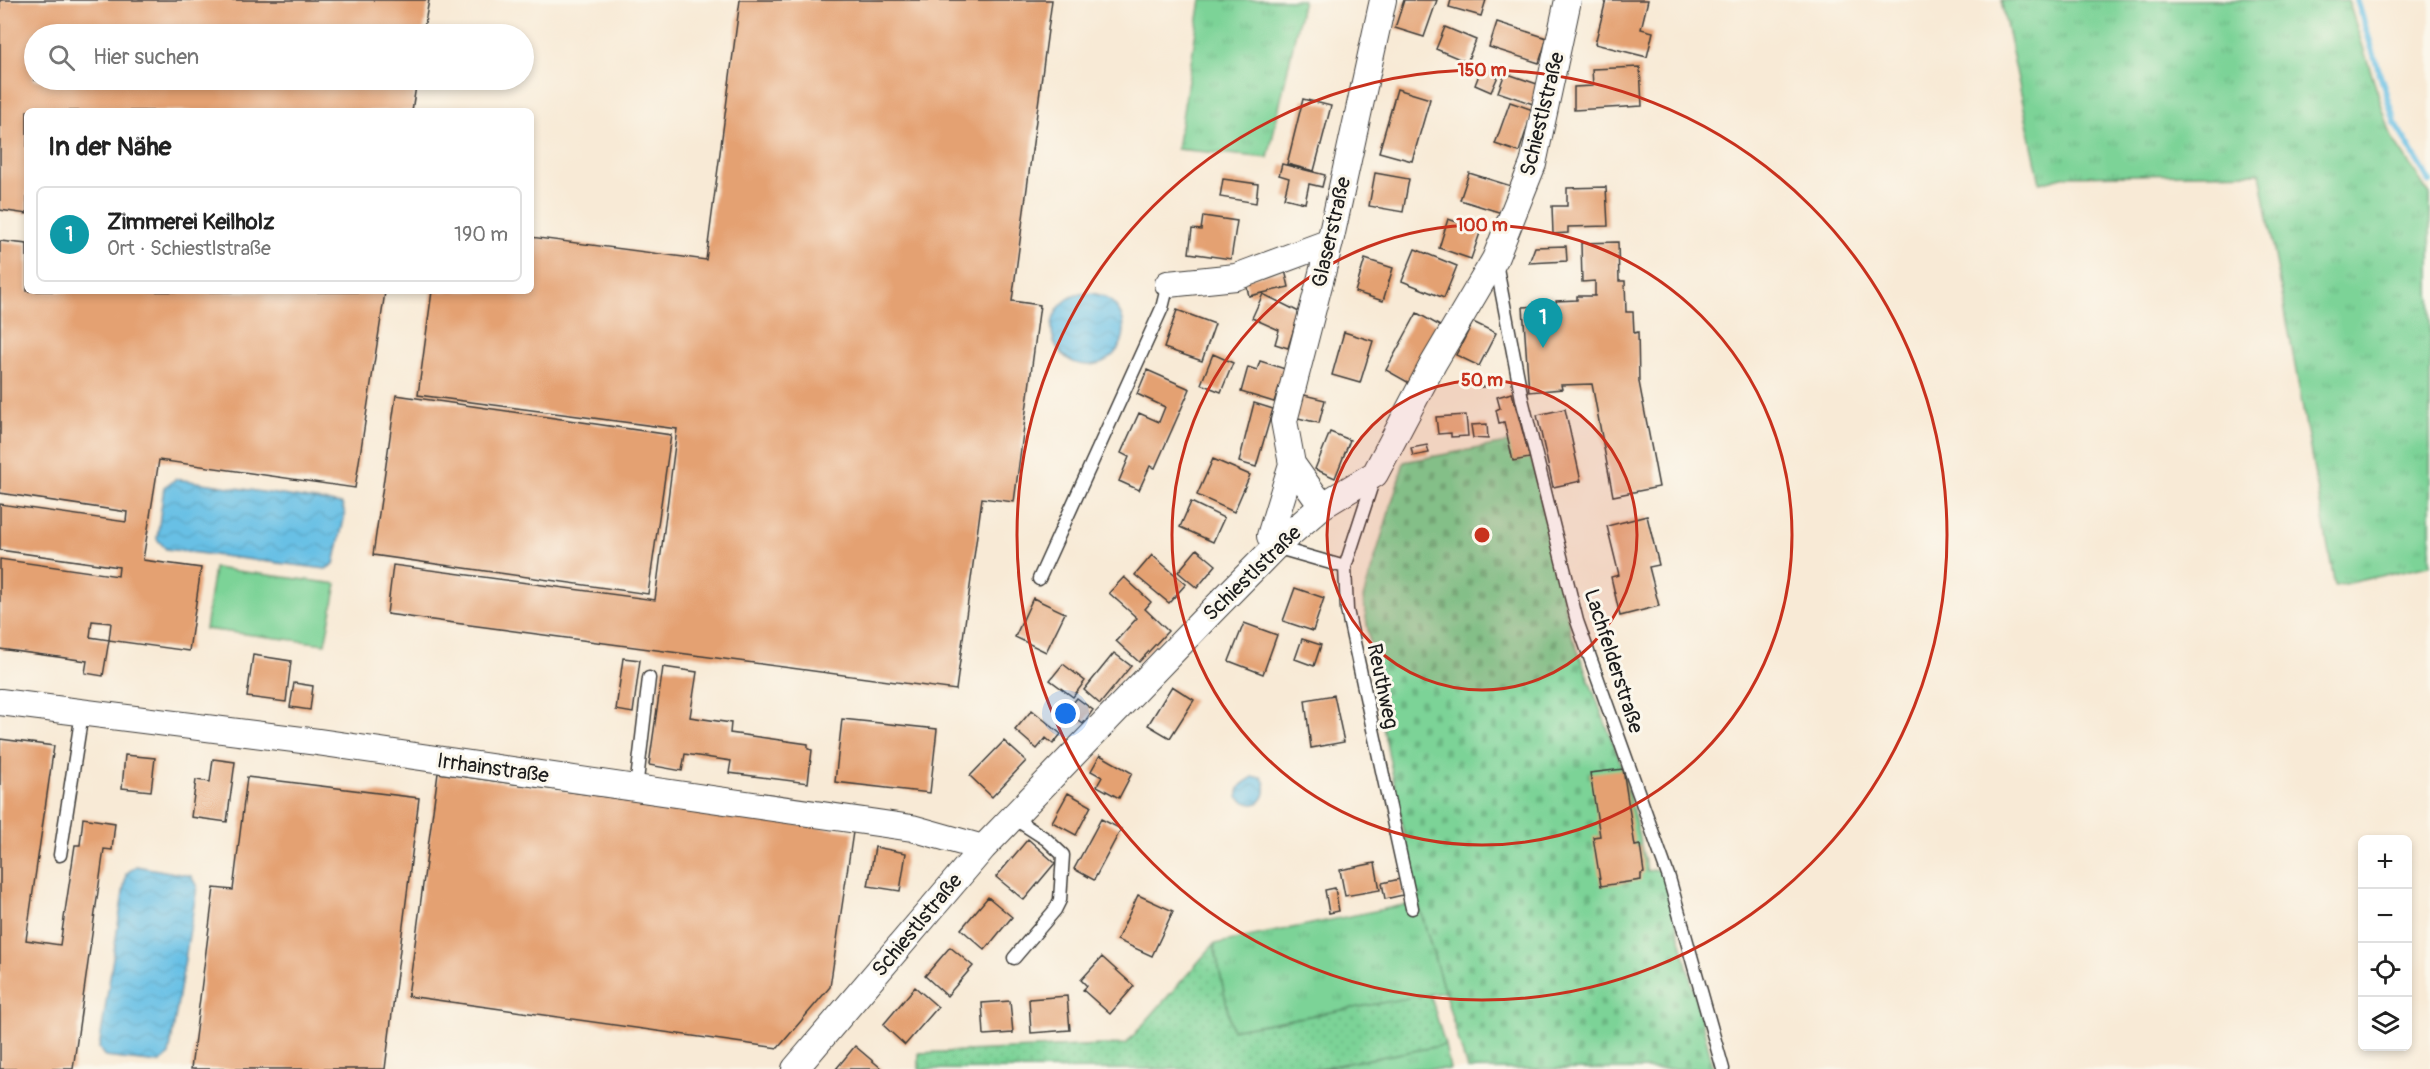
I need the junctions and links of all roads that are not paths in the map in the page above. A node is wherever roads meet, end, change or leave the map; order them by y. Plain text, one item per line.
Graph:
1 (1383, 0) edge
2 (1568, 0) edge
3 (1330, 242) junction
4 (1495, 259) junction
5 (1168, 284) joint
6 (1292, 464) junction
7 (1375, 474) junction
8 (1322, 506) junction
9 (1275, 547) junction
10 (1345, 567) junction
11 (1039, 579) dead end
12 (649, 678) dead end
13 (0, 702) edge
14 (82, 713) junction
15 (636, 789) junction
16 (1012, 818) junction
17 (983, 848) junction
18 (60, 855) dead end
19 (1412, 908) dead end
20 (1014, 958) dead end
21 (795, 1069) edge
22 (1724, 1069) edge

1 - 3 street, Glaserstraße
2 - 4 street, Schiestlstraße
3 - 5 street
3 - 6 street, Glaserstraße
4 - 7 street, Schiestlstraße
4 - 22 lane, Lachfelderstraße
5 - 11 lane
6 - 8 street, Glaserstraße
6 - 9 street, Glaserstraße
7 - 8 street, Schiestlstraße
7 - 10 lane, Reuthweg
8 - 9 street, Schiestlstraße
9 - 10 lane
9 - 16 street, Schiestlstraße
10 - 19 lane, Reuthweg
12 - 15 lane
13 - 14 street, Irrhainstraße
14 - 15 street, Irrhainstraße
14 - 18 lane
15 - 17 street, Irrhainstraße
16 - 17 street, Schiestlstraße
16 - 20 lane
17 - 21 street, Schiestlstraße

